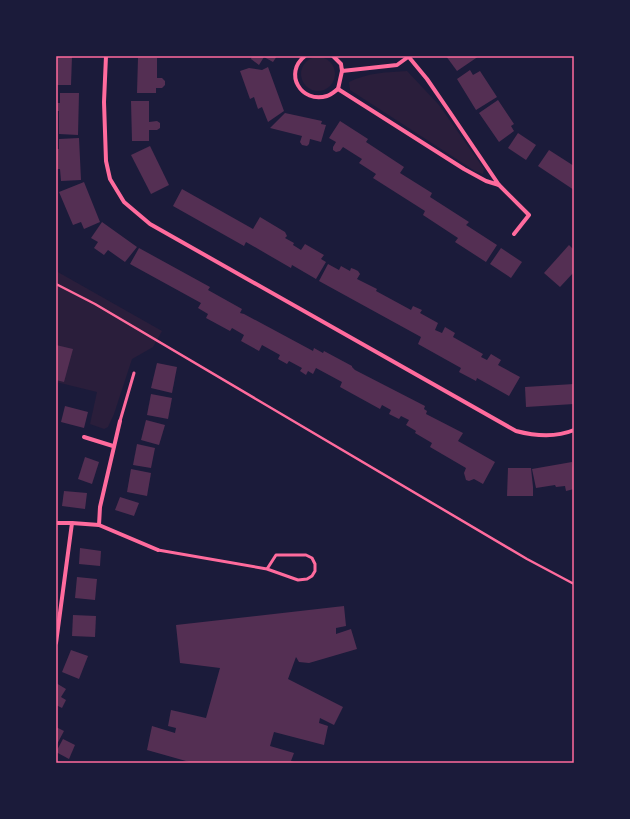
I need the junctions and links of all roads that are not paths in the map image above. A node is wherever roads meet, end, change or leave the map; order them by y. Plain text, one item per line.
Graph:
1 (106, 56) edge
2 (305, 56) edge
3 (334, 56) edge
4 (408, 56) edge
5 (342, 71) junction
6 (338, 89) junction
7 (499, 185) junction
8 (514, 234) dead end
9 (134, 373) dead end
10 (120, 421) joint
11 (574, 430) edge
12 (84, 437) dead end
13 (113, 446) junction
14 (56, 523) edge
15 (72, 523) junction
16 (99, 525) junction
17 (158, 550) joint
18 (267, 569) junction
19 (56, 643) edge

1 - 11 street
2 - 6 street
3 - 5 street
4 - 5 street
4 - 7 street
5 - 6 street
6 - 7 street
7 - 8 street
9 - 10 lane
10 - 13 street
12 - 13 street
13 - 16 street
14 - 15 street
15 - 16 street
15 - 19 street
16 - 17 street
17 - 18 lane
18 - 18 lane

